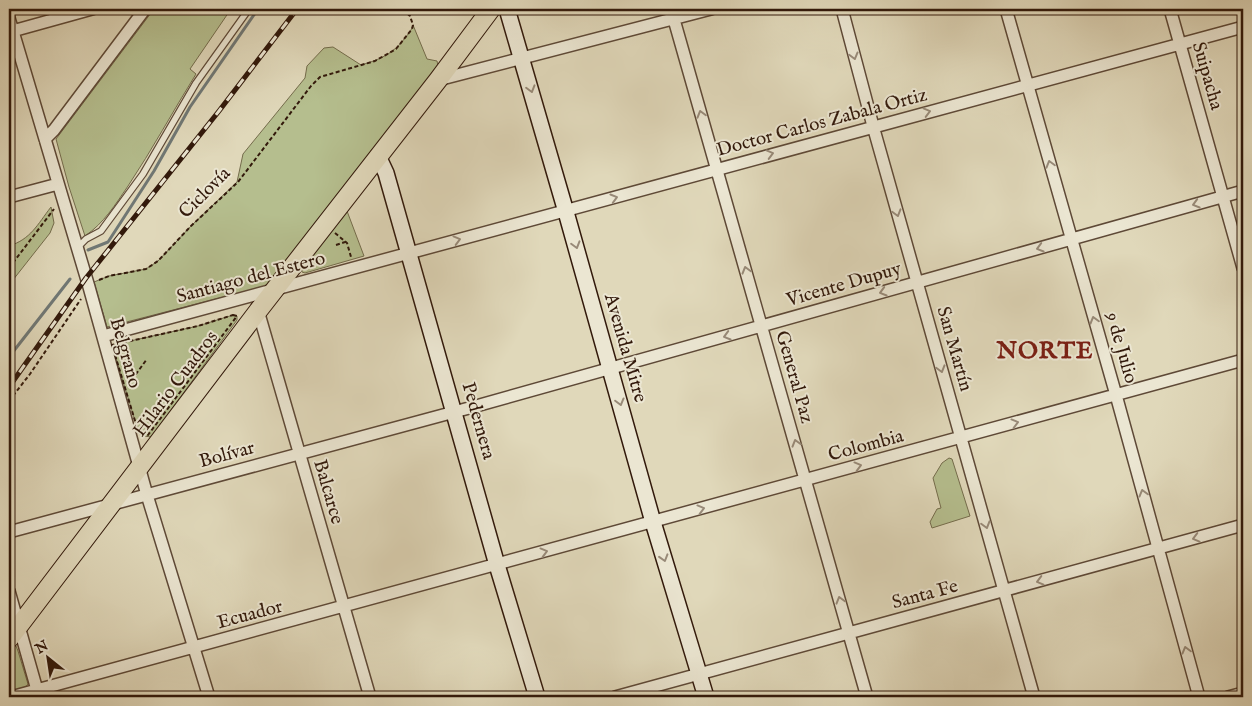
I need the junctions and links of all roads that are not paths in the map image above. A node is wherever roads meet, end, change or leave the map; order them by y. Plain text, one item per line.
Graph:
1 (92, 9) edge
2 (144, 9) edge
3 (249, 9) edge
4 (491, 9) edge
5 (507, 9) edge
6 (711, 9) edge
7 (842, 9) edge
8 (1006, 9) edge
9 (1170, 9) edge
10 (673, 14) edge
11 (9, 18) edge
12 (1243, 27) edge
13 (10, 32) edge
14 (1180, 44) junction
15 (522, 58) junction
16 (438, 80) junction
17 (1028, 86) junction
18 (873, 126) junction
19 (45, 139) junction
20 (378, 156) junction
21 (717, 169) junction
22 (58, 184) junction
23 (1243, 191) edge
24 (9, 197) edge
25 (1223, 197) junction
26 (566, 212) junction
27 (1071, 239) junction
28 (77, 248) junction
29 (409, 253) junction
30 (1243, 268) edge
31 (917, 282) junction
32 (276, 290) junction
33 (256, 304) junction
34 (761, 326) junction
35 (103, 336) junction
36 (1243, 360) edge
37 (610, 368) junction
38 (1116, 395) junction
39 (454, 412) junction
40 (961, 438) junction
41 (298, 454) junction
42 (139, 466) junction
43 (806, 480) junction
44 (147, 495) junction
45 (111, 505) junction
46 (653, 522) junction
47 (1243, 525) edge
48 (9, 532) edge
49 (1158, 549) junction
50 (498, 565) junction
51 (9, 591) edge
52 (1004, 591) junction
53 (344, 607) junction
54 (14, 633) edge
55 (849, 634) junction
56 (194, 648) junction
57 (699, 674) junction
58 (1243, 693) edge
59 (38, 694) edge
60 (11, 697) edge
61 (209, 697) edge
62 (370, 697) edge
63 (537, 697) edge
64 (615, 697) edge
65 (706, 697) edge
66 (867, 697) edge
67 (1034, 697) edge
68 (1198, 697) edge
69 (1228, 697) edge

1 - 13 street
2 - 19 street
3 - 28 lane
4 - 16 main road, Hilario Cuadros
5 - 15 main road, Avenida Mitre
6 - 10 street
7 -> 18 street, San Martín
8 - 17 street, 9 de Julio
9 - 14 street, Suipacha
10 - 15 street
21 -> 10 street, General Paz
11 - 13 street, Belgrano
12 - 14 street, Doctor Carlos Zabala Ortiz
13 - 19 street, Belgrano
14 - 17 street, Doctor Carlos Zabala Ortiz
14 - 25 street, Suipacha
15 - 16 street
15 -> 26 main road, Avenida Mitre
16 - 20 main road, Hilario Cuadros
18 -> 17 street, Doctor Carlos Zabala Ortiz
27 -> 17 street, 9 de Julio
21 -> 18 street, Doctor Carlos Zabala Ortiz
18 -> 31 street, San Martín
19 - 22 street, Belgrano
20 - 29 main road, Pedernera
20 - 32 main road, Hilario Cuadros
26 -> 21 street, Doctor Carlos Zabala Ortiz
34 -> 21 street, General Paz
22 - 24 street
22 - 28 street, Belgrano
23 - 25 street, Vicente Dupuy
25 -> 27 street, Vicente Dupuy
25 - 30 street, Suipacha
29 -> 26 street, Doctor Carlos Zabala Ortiz
26 -> 37 main road, Avenida Mitre
27 -> 31 street, Vicente Dupuy
38 -> 27 street, 9 de Julio
28 - 35 street, Belgrano
29 - 32 street, Santiago del Estero
29 - 39 main road, Pedernera
31 -> 34 street, Vicente Dupuy
31 -> 40 street, San Martín
32 - 33 main road, Hilario Cuadros
33 - 35 street, Santiago del Estero
33 - 41 street, Balcarce
33 - 42 main road, Hilario Cuadros
34 -> 37 street, Vicente Dupuy
43 -> 34 street, General Paz
35 - 42 street, Belgrano
36 - 38 street, Colombia
37 - 39 street, Vicente Dupuy
37 -> 46 main road, Avenida Mitre
40 -> 38 street, Colombia
49 -> 38 street, 9 de Julio
39 - 41 street, Bolívar
39 - 50 main road, Pedernera
43 -> 40 street, Colombia
40 -> 52 street, San Martín
41 - 44 street, Bolívar
41 - 53 street, Balcarce
42 - 44 street, Belgrano
42 - 45 main road, Hilario Cuadros
46 -> 43 street, Colombia
55 -> 43 street, General Paz
44 - 45 street, Bolívar
44 - 56 street, Belgrano
45 - 48 street, Bolívar
45 - 54 main road, Hilario Cuadros
50 -> 46 street, Colombia
46 -> 57 main road, Avenida Mitre
47 -> 49 street, Santa Fe
49 -> 52 street, Santa Fe
68 -> 49 street, 9 de Julio
50 - 53 street, Ecuador
50 - 63 main road, Pedernera
51 - 54 street
52 - 55 street, Santa Fe
52 - 67 street, San Martín
53 - 56 street, Ecuador
53 - 62 street, Balcarce
54 - 59 street
55 - 57 street, Santa Fe
55 - 66 street, General Paz
56 - 59 street, Ecuador
56 - 61 street, Belgrano
57 - 64 street, Santa Fe
57 - 65 main road, Avenida Mitre
58 - 69 street
59 - 60 street, Ecuador

